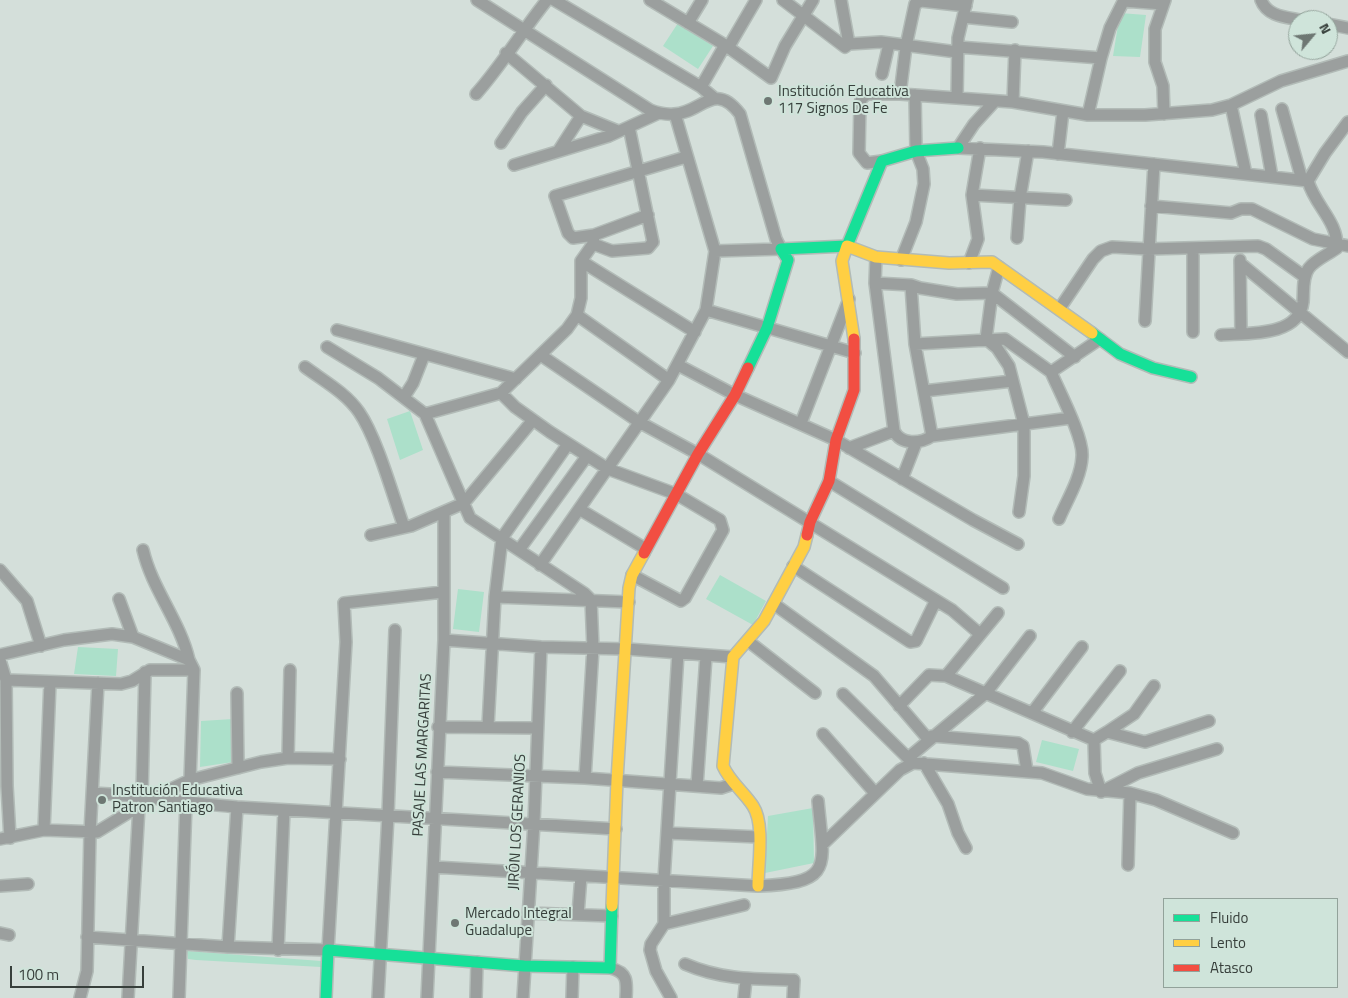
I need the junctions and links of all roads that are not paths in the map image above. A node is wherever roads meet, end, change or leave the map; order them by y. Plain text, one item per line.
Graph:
1 (477, 0) edge
2 (547, 0) edge
3 (554, 0) edge
4 (650, 0) edge
5 (702, 0) edge
6 (756, 0) edge
7 (783, 0) edge
8 (813, 0) edge
9 (841, 0) edge
10 (1124, 0) edge
11 (1261, 0) edge
12 (1164, 2) edge
13 (966, 3) edge
14 (803, 15) junction
15 (963, 17) junction
16 (1288, 18) edge
17 (1012, 22) dead end
18 (688, 23) junction
19 (524, 29) junction
20 (849, 44) junction
21 (889, 44) junction
22 (726, 46) junction
23 (906, 46) junction
24 (957, 49) junction
25 (1015, 50) junction
26 (506, 53) junction
27 (1101, 58) junction
28 (1348, 61) edge
29 (882, 74) dead end
30 (546, 85) junction
31 (701, 87) junction
32 (476, 94) dead end
33 (900, 94) junction
34 (915, 95) junction
35 (713, 97) junction
36 (956, 98) junction
37 (995, 101) junction
38 (1012, 102) junction
39 (1231, 105) junction
40 (1282, 109) dead end
41 (1063, 111) junction
42 (660, 113) junction
43 (675, 114) junction
44 (1164, 114) junction
45 (1088, 115) junction
46 (1261, 115) dead end
47 (581, 116) junction
48 (1347, 126) edge
49 (624, 129) junction
50 (501, 143) dead end
51 (958, 148) junction
52 (980, 148) junction
53 (559, 150) junction
54 (916, 151) junction
55 (1028, 151) junction
56 (1058, 154) junction
57 (686, 157) junction
58 (882, 161) junction
59 (1154, 164) junction
60 (514, 165) dead end
61 (638, 171) junction
62 (1246, 174) junction
63 (1272, 177) junction
64 (1305, 181) junction
65 (972, 195) junction
66 (1020, 198) junction
67 (1066, 200) dead end
68 (1151, 206) junction
69 (648, 214) junction
70 (1017, 238) dead end
71 (593, 240) junction
72 (1342, 245) edge
73 (847, 246) junction
74 (1240, 246) junction
75 (1193, 248) junction
76 (781, 249) junction
77 (1148, 249) junction
78 (715, 251) junction
79 (876, 257) junction
80 (581, 260) junction
81 (900, 260) junction
82 (969, 262) junction
83 (1240, 263) junction
84 (999, 267) junction
85 (1305, 277) junction
86 (875, 283) junction
87 (911, 284) junction
88 (992, 293) junction
89 (849, 298) junction
90 (1060, 308) junction
91 (706, 310) junction
92 (1299, 311) junction
93 (577, 314) junction
94 (1145, 321) dead end
95 (767, 328) junction
96 (337, 330) dead end
97 (695, 332) junction
98 (1193, 332) dead end
99 (1241, 333) junction
100 (1221, 335) dead end
101 (1100, 339) junction
102 (986, 340) junction
103 (915, 344) junction
104 (829, 346) junction
105 (327, 347) dead end
106 (1348, 352) edge
107 (855, 353) junction
108 (424, 355) junction
109 (542, 356) junction
110 (1075, 357) junction
111 (678, 364) junction
112 (306, 367) dead end
113 (1051, 372) junction
114 (1191, 377) dead end
115 (516, 379) junction
116 (669, 380) junction
117 (1012, 381) junction
118 (924, 391) junction
119 (501, 393) junction
120 (735, 395) junction
121 (404, 397) junction
122 (425, 414) junction
123 (1071, 418) junction
124 (533, 420) junction
125 (639, 422) junction
126 (801, 423) junction
127 (1024, 424) junction
128 (894, 431) junction
129 (932, 436) junction
130 (836, 440) junction
131 (916, 443) junction
132 (568, 444) junction
133 (849, 448) junction
134 (698, 454) junction
135 (587, 456) junction
136 (608, 469) junction
137 (902, 479) junction
138 (829, 481) junction
139 (676, 494) junction
140 (464, 503) junction
141 (579, 510) junction
142 (1019, 512) dead end
143 (444, 513) junction
144 (1059, 519) dead end
145 (810, 522) junction
146 (404, 527) junction
147 (371, 535) dead end
148 (502, 538) junction
149 (1018, 544) dead end
150 (646, 549) junction
151 (143, 550) dead end
152 (519, 550) junction
153 (540, 565) junction
154 (793, 566) junction
155 (0, 570) edge
156 (632, 576) junction
157 (1004, 588) dead end
158 (444, 592) junction
159 (495, 597) junction
160 (119, 598) dead end
161 (591, 600) junction
162 (936, 600) junction
163 (629, 602) junction
164 (774, 604) junction
165 (998, 613) dead end
166 (395, 630) dead end
167 (980, 634) junction
168 (1030, 636) dead end
169 (133, 637) junction
170 (444, 640) junction
171 (748, 641) junction
172 (492, 644) junction
173 (41, 646) junction
174 (541, 647) junction
175 (1082, 647) dead end
176 (593, 648) junction
177 (627, 649) junction
178 (678, 653) junction
179 (0, 655) edge
180 (706, 656) junction
181 (733, 657) junction
182 (191, 665) junction
183 (2, 670) edge
184 (290, 670) dead end
185 (1120, 671) dead end
186 (145, 672) junction
187 (946, 676) junction
188 (50, 682) junction
189 (98, 684) junction
190 (1154, 686) dead end
191 (816, 692) dead end
192 (237, 693) dead end
193 (986, 693) junction
194 (843, 694) dead end
195 (899, 706) junction
196 (1032, 713) junction
197 (3, 716) edge
198 (1209, 721) dead end
199 (438, 726) junction
200 (488, 726) junction
201 (537, 728) junction
202 (1072, 732) junction
203 (1107, 732) junction
204 (823, 734) dead end
205 (930, 737) junction
206 (1094, 740) junction
207 (1217, 748) dead end
208 (288, 758) junction
209 (340, 759) junction
210 (915, 761) junction
211 (3, 763) edge
212 (238, 768) junction
213 (1027, 771) junction
214 (437, 772) junction
215 (535, 776) junction
216 (585, 778) junction
217 (190, 780) junction
218 (617, 780) junction
219 (670, 784) junction
220 (733, 784) junction
221 (697, 786) junction
222 (4, 787) edge
223 (1101, 792) junction
224 (93, 793) junction
225 (876, 793) junction
226 (1130, 793) junction
227 (154, 797) junction
228 (140, 800) junction
229 (818, 801) dead end
230 (186, 803) junction
231 (237, 807) junction
232 (284, 810) junction
233 (336, 813) junction
234 (388, 815) junction
235 (435, 818) junction
236 (534, 823) junction
237 (616, 829) junction
238 (44, 830) junction
239 (90, 833) junction
240 (667, 833) junction
241 (1233, 833) dead end
242 (759, 837) junction
243 (5, 838) edge
244 (822, 845) junction
245 (966, 848) dead end
246 (1128, 865) dead end
247 (434, 867) junction
248 (531, 872) junction
249 (581, 876) junction
250 (614, 878) junction
251 (664, 880) junction
252 (28, 884) dead end
253 (0, 886) edge
254 (758, 886) junction
255 (744, 905) dead end
256 (528, 913) junction
257 (578, 914) junction
258 (612, 916) junction
259 (664, 924) junction
260 (87, 937) junction
261 (132, 940) junction
262 (182, 944) junction
263 (228, 947) junction
264 (278, 950) junction
265 (328, 950) junction
266 (380, 953) junction
267 (428, 957) junction
268 (478, 962) junction
269 (685, 964) dead end
270 (524, 966) junction
271 (573, 967) junction
272 (610, 968) junction
273 (746, 979) junction
274 (80, 998) edge
275 (128, 998) edge
276 (179, 998) edge
277 (326, 998) edge
278 (378, 998) edge
279 (427, 998) edge
280 (476, 998) edge
281 (523, 998) edge
282 (572, 998) edge
283 (626, 998) edge
284 (671, 998) edge
285 (744, 998) edge
286 (793, 998) edge

1 - 19 street
2 - 19 street
3 - 31 street
4 - 18 street
5 - 18 street
6 - 22 street
7 - 14 street
8 - 14 street
9 - 20 street
10 - 12 street
10 - 27 street
11 - 16 street
12 - 44 street
13 - 15 street
13 - 23 street
14 - 20 street
14 - 22 street
15 - 17 street
15 - 24 street
18 - 22 street
19 - 26 street
19 - 42 street
20 - 21 street
21 - 23 street
21 - 29 street
22 - 31 street
23 - 24 street
23 - 33 street
24 - 25 street
24 - 36 street
25 - 27 street
25 - 38 street
26 - 30 street
26 - 32 street
27 - 45 street
28 - 39 street
30 - 47 street
30 - 50 street
31 - 35 street
33 - 34 street
33 - 58 street
34 - 36 street
34 - 54 street
35 - 43 street
35 - 76 street
36 - 37 street
37 - 38 street
37 - 51 street
38 - 41 street
39 - 44 street
39 - 62 street
40 - 64 street
41 - 45 street
41 - 56 street
42 - 43 street
42 - 49 street
43 - 57 street
44 - 45 street
46 - 63 street
47 - 49 street
47 - 53 street
48 - 64 street
49 - 53 street
49 - 61 street
51 - 52 street
51 - 54 street
52 - 55 street
52 - 65 street
53 - 60 street
54 - 58 street
54 - 81 street
55 - 56 street
55 - 66 street
56 - 59 street
57 - 61 street
57 - 78 street
58 - 73 street
59 - 62 street
59 - 68 street
61 - 69 street
61 - 71 street
62 - 63 street
63 - 64 street
64 - 72 street
65 - 66 street
65 - 82 street
66 - 67 street
66 - 70 street
68 - 72 street
68 - 77 street
69 - 71 street
69 - 71 street
71 - 80 street
72 - 85 street
73 - 76 street
73 - 79 street
73 - 89 street
74 - 75 street
74 - 83 street
74 - 85 street
75 - 77 street
75 - 98 street
76 - 78 street
76 - 95 street
77 - 90 street
77 - 94 street
78 - 91 street
79 - 81 street
79 - 86 street
80 - 93 street
80 - 97 street
81 - 82 street
82 - 84 street
83 - 92 street
83 - 99 street
84 - 88 street
84 - 90 street
85 - 92 street
86 - 87 street
86 - 128 street
87 - 88 street
87 - 103 street
88 - 102 street
88 - 110 street
89 - 104 street
89 - 107 street
90 - 101 street
91 - 95 street
91 - 97 street
92 - 99 street
92 - 106 street
93 - 109 street
93 - 116 street
95 - 104 street
95 - 120 street
96 - 108 street
97 - 111 street
99 - 100 street
101 - 110 street
101 - 114 street
102 - 103 street
102 - 113 street
102 - 117 street
103 - 118 street
104 - 107 street
104 - 126 street
105 - 121 street
107 - 130 street
108 - 115 street
108 - 121 street
109 - 115 street
109 - 125 street
110 - 113 street
111 - 116 street
111 - 120 street
112 - 146 street
113 - 123 street
115 - 119 street
116 - 125 street
117 - 118 street
117 - 127 street
118 - 129 street
119 - 122 street
119 - 124 street
120 - 126 street
120 - 134 street
121 - 122 street
122 - 140 street
123 - 127 street
123 - 144 street
124 - 132 street
124 - 140 street
125 - 134 street
125 - 136 street
126 - 130 street
127 - 129 street
127 - 142 street
128 - 131 street
128 - 133 street
129 - 131 street
130 - 133 street
130 - 138 street
131 - 137 street
132 - 135 street
132 - 148 street
133 - 137 street
134 - 139 street
134 - 145 street
135 - 136 street
135 - 152 street
136 - 139 street
136 - 141 street
137 - 149 street
138 - 145 street
138 - 157 street
139 - 150 street
139 - 156 street
140 - 143 street
140 - 148 street
141 - 150 street
141 - 153 street
143 - 146 street
143 - 158 street, PASAJE LAS MARGARITAS
145 - 154 street
145 - 162 street
146 - 147 street
148 - 152 street
148 - 159 street
150 - 156 street
151 - 182 street
152 - 153 street
153 - 161 street
154 - 162 street
154 - 164 street
155 - 173 street
156 - 163 street
158 - 170 street, PASAJE LAS MARGARITAS
158 - 209 street
159 - 161 street
159 - 172 street
160 - 169 street
161 - 163 street
161 - 176 street
162 - 167 street
163 - 177 street
164 - 171 street
164 - 195 street
165 - 167 street
166 - 234 street
167 - 187 street
168 - 193 street
169 - 173 street
169 - 182 street
170 - 172 street
170 - 199 street, PASAJE LAS MARGARITAS
171 - 181 street
171 - 191 street
172 - 174 street
172 - 200 street
173 - 179 street
174 - 176 street
174 - 201 street, JIRÓN LOS GERANIOS
175 - 196 street
176 - 177 street
176 - 216 street
177 - 178 street
177 - 218 street
178 - 180 street
178 - 219 street
180 - 181 street
180 - 221 street
181 - 220 street
182 - 186 street
182 - 217 street
183 - 188 street
183 - 197 street
184 - 208 street
185 - 202 street
186 - 189 street
186 - 228 street
187 - 193 street
187 - 195 street
188 - 189 street
188 - 238 street
189 - 224 street
190 - 203 street
192 - 212 street
193 - 196 street
193 - 205 street
194 - 210 street
195 - 205 street
196 - 202 street
197 - 211 street
198 - 203 street
199 - 200 street
199 - 214 street, PASAJE LAS MARGARITAS
200 - 201 street
201 - 215 street, JIRÓN LOS GERANIOS
202 - 206 street
203 - 206 street
204 - 225 street
205 - 210 street
205 - 213 street
206 - 223 street
207 - 223 street
208 - 209 street
208 - 212 street
209 - 233 street
210 - 213 street
210 - 225 street
210 - 245 street
211 - 222 street
212 - 217 street
213 - 223 street
214 - 215 street
214 - 235 street, PASAJE LAS MARGARITAS
215 - 216 street
215 - 236 street, JIRÓN LOS GERANIOS
216 - 218 street
217 - 227 street
218 - 219 street
218 - 237 street
219 - 221 street
219 - 240 street
220 - 221 street
220 - 242 street
222 - 243 street
223 - 226 street
224 - 228 street
224 - 239 street
225 - 244 street
226 - 241 street
226 - 246 street
227 - 228 street
227 - 230 street
228 - 239 street
228 - 261 street
229 - 244 street
230 - 231 street
230 - 262 street
231 - 232 street
231 - 263 street
232 - 233 street
232 - 264 street
233 - 234 street
233 - 265 street
234 - 235 street
234 - 266 street
235 - 236 street
235 - 247 street, PASAJE LAS MARGARITAS
236 - 237 street
236 - 248 street, JIRÓN LOS GERANIOS
237 - 250 street
238 - 239 street
238 - 243 street
239 - 260 street
240 - 242 street
240 - 251 street
242 - 254 street
244 - 254 street
247 - 248 street
247 - 267 street, PASAJE LAS MARGARITAS
248 - 249 street
248 - 256 street, JIRÓN LOS GERANIOS
249 - 250 street
249 - 257 street
250 - 251 street
250 - 258 street
251 - 254 street
251 - 259 street
252 - 253 street
255 - 259 street
256 - 257 street
256 - 270 street, JIRÓN LOS GERANIOS
257 - 258 street
258 - 272 street
259 - 284 street
260 - 261 street
260 - 274 street
261 - 262 street
261 - 275 street
262 - 263 street
262 - 276 street
263 - 264 street
264 - 265 street
265 - 266 street
265 - 277 street
266 - 267 street
266 - 278 street
267 - 268 street
267 - 279 street, PASAJE LAS MARGARITAS
268 - 270 street
268 - 280 street
269 - 273 street
270 - 271 street
270 - 281 street, JIRÓN LOS GERANIOS
271 - 272 street
271 - 282 street
272 - 283 street
273 - 285 street
273 - 286 street

